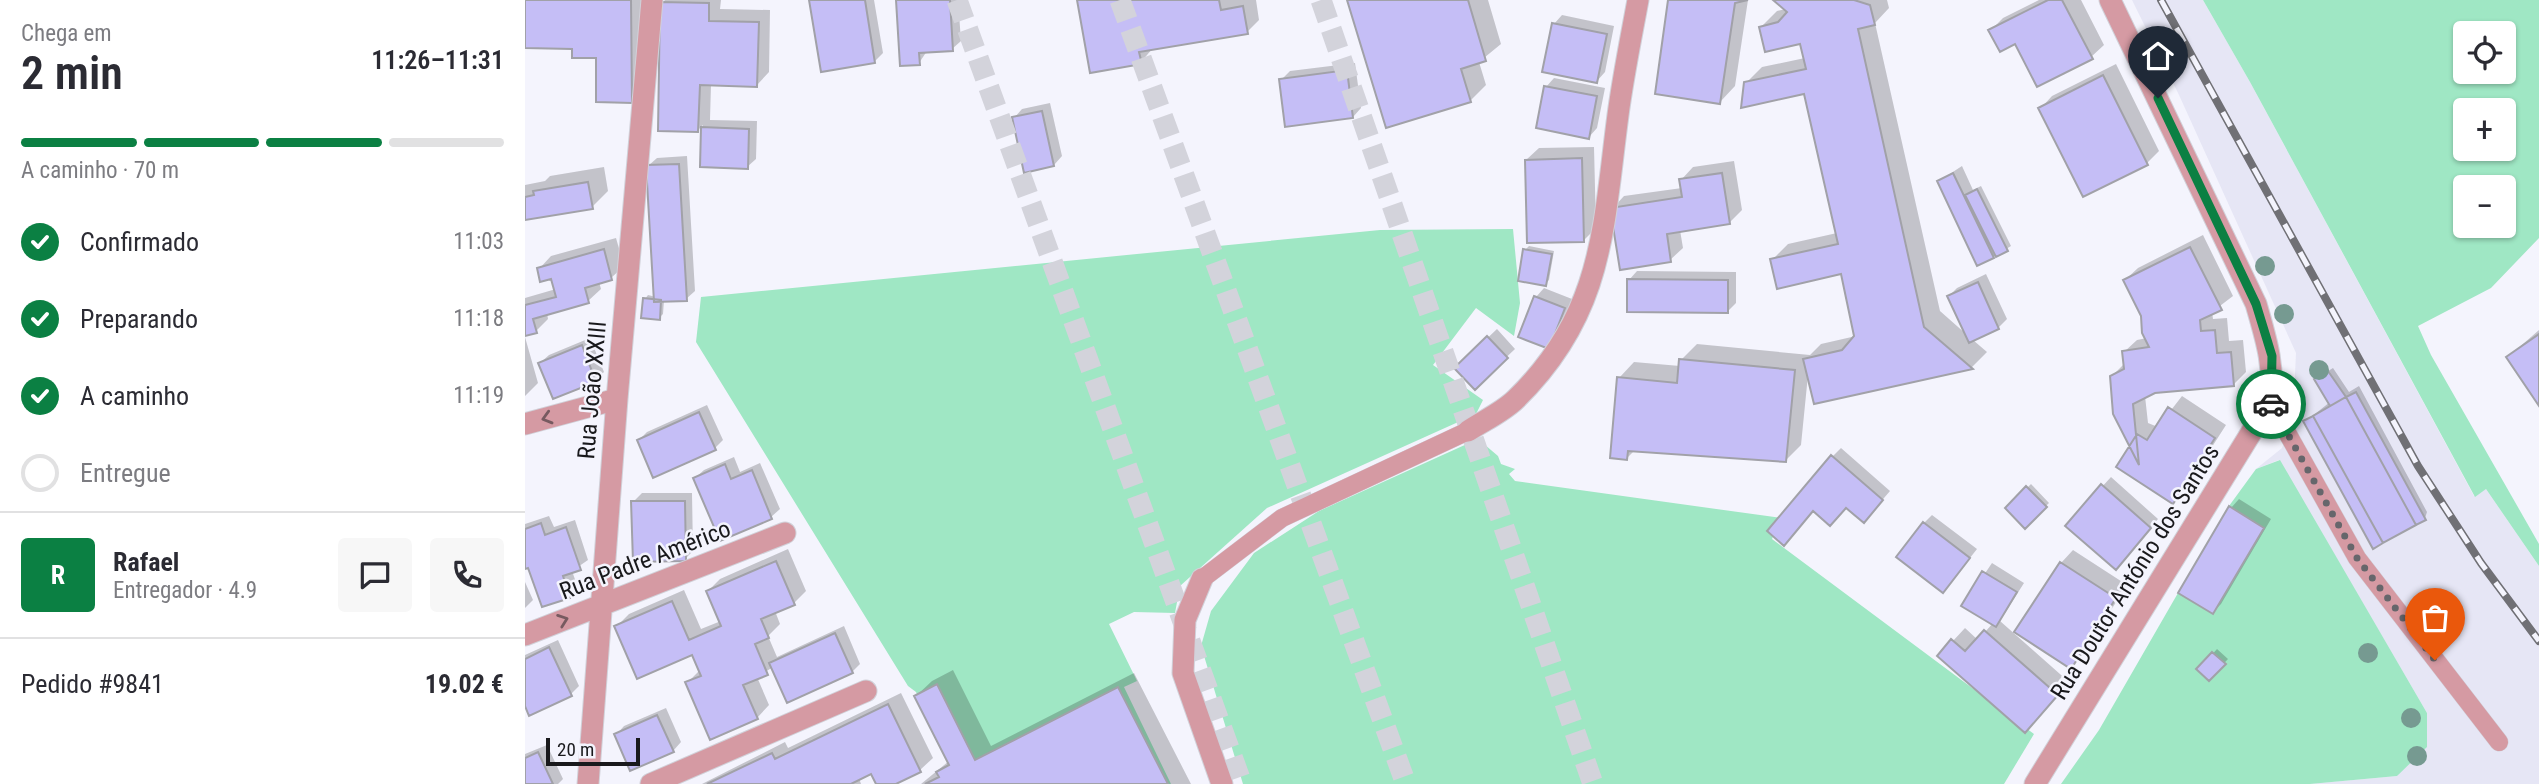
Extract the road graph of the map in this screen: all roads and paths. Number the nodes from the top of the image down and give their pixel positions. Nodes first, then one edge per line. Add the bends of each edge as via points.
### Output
1 (652, 0) edge
2 (1639, 0) edge
3 (2110, 0) edge
4 (617, 399) junction
5 (2270, 402) junction
6 (525, 424) edge
7 (1468, 431) joint
8 (785, 533) dead end
9 (1202, 579) joint
10 (602, 606) junction
11 (525, 635) edge
12 (866, 691) dead end
13 (2499, 742) dead end
14 (588, 784) edge
15 (651, 784) edge
16 (1221, 784) edge
17 (2035, 784) edge

1 - 4 street, Rua João XXIII
2 - 7 street via 1600,249 1589,292 1558,348 1515,400
3 - 5 street, Rua Doutor António dos Santos via 2256,304 2272,356
4 -> 6 street
4 - 10 street, Rua João XXIII
5 - 13 lane via 2357,558
5 - 17 street, Rua Doutor António dos Santos
7 - 9 lane via 1282,518
8 - 10 street, Rua Padre Américo
9 - 16 street via 1185,620 1182,673
11 -> 10 street, Rua Padre Américo
10 - 14 street, Rua João XXIII
12 - 15 street

